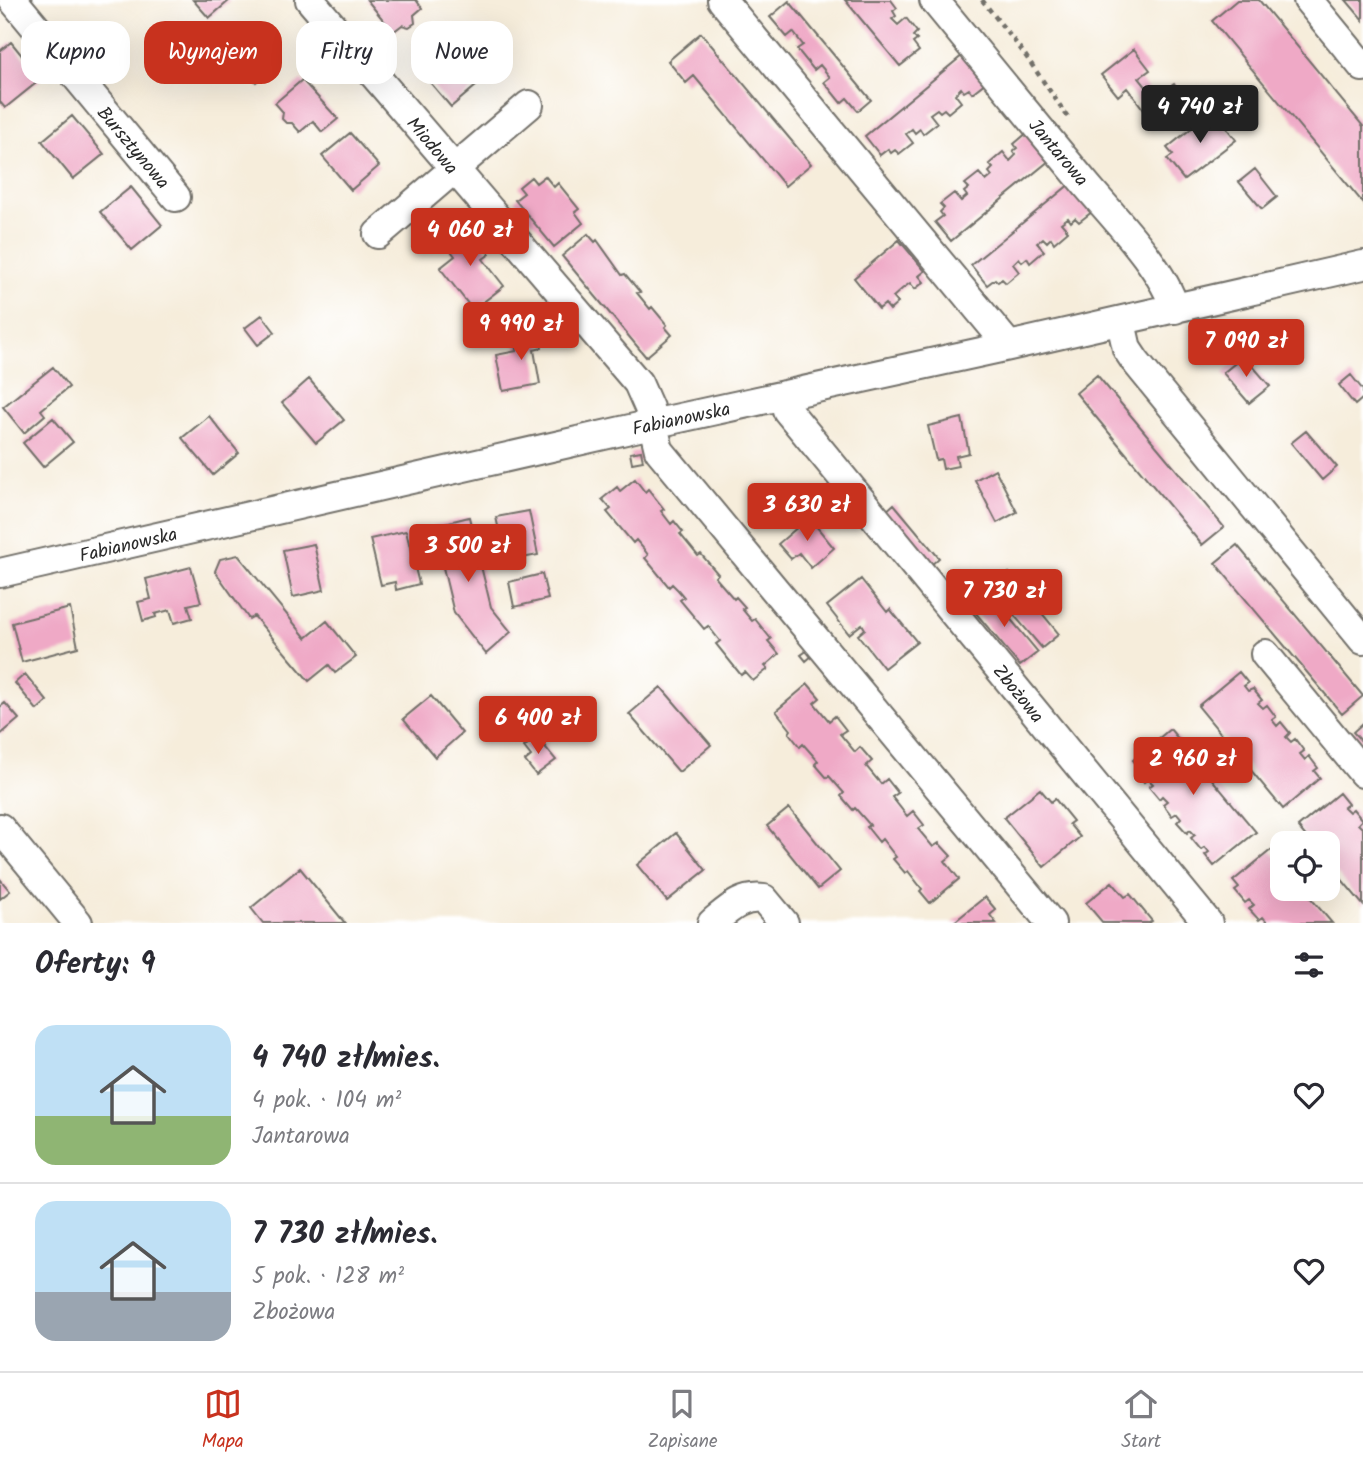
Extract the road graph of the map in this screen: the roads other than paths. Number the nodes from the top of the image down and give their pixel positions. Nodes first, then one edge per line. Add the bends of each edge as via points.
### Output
1 (13, 0) edge
2 (310, 0) edge
3 (722, 0) edge
4 (933, 0) edge
5 (1308, 0) edge
6 (1363, 67) edge
7 (529, 106) dead end
8 (454, 169) junction
9 (176, 197) dead end
10 (378, 234) dead end
11 (1363, 265) edge
12 (1175, 309) junction
13 (1121, 321) junction
14 (1009, 346) junction
15 (783, 395) junction
16 (652, 424) junction
17 (0, 573) edge
18 (1363, 640) edge
19 (1265, 654) dead end
20 (1363, 773) edge
21 (0, 828) edge
22 (78, 923) edge
23 (712, 923) edge
24 (785, 923) edge
25 (1051, 923) edge
26 (1208, 923) edge

1 - 9 street, Bursztynowa
2 - 8 street, Miodowa
3 - 14 street
4 - 12 street, Jantarowa via 1163,280
5 - 6 street
7 - 8 street
8 - 10 street
8 - 16 street, Miodowa via 638,383
11 - 12 street, Fabianowska
12 - 13 street, Fabianowska
13 - 14 street, Fabianowska
13 - 18 street via 1127,349 1135,361
14 - 15 street, Fabianowska
15 - 16 street, Fabianowska
15 - 26 street, Zbożowa via 787,410
16 - 17 street, Fabianowska
16 - 25 street, Miodowa via 659,450
19 - 20 street
21 - 22 street
23 - 24 street via 739,901 752,897 764,899

